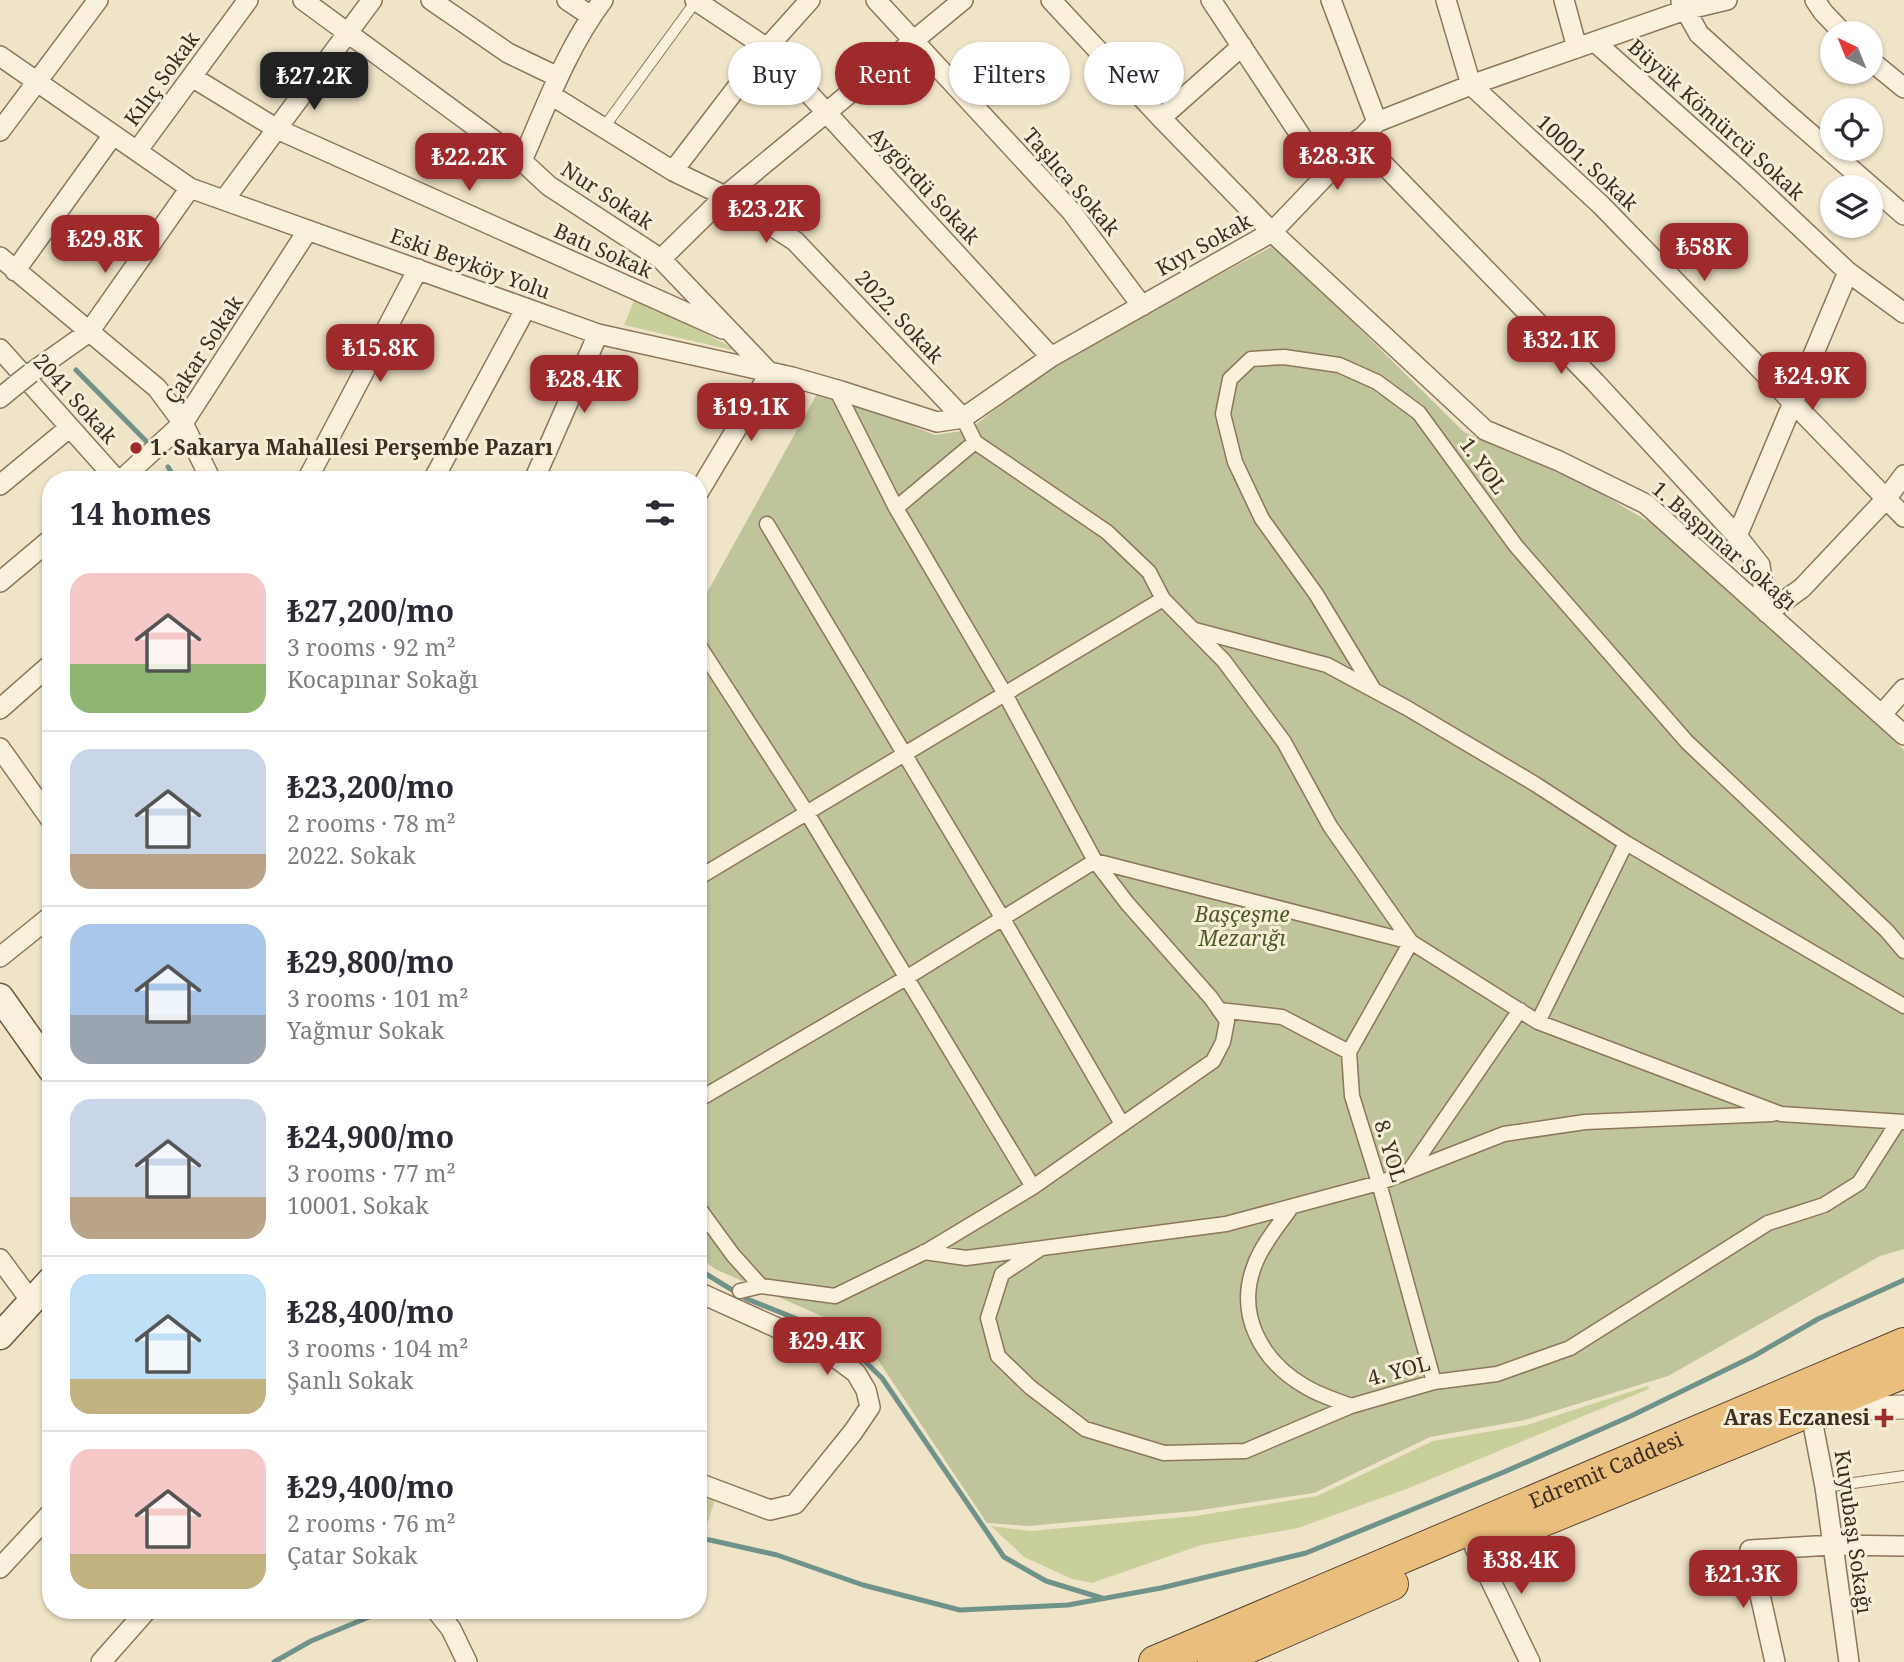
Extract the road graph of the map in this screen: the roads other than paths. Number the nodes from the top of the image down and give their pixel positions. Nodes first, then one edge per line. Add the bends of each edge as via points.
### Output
1 (98, 0) edge
2 (248, 0) edge
3 (303, 0) edge
4 (372, 0) edge
5 (431, 0) edge
6 (567, 0) edge
7 (603, 0) edge
8 (810, 0) edge
9 (876, 0) edge
10 (963, 0) edge
11 (1051, 0) edge
12 (1211, 0) edge
13 (1331, 0) edge
14 (1446, 0) edge
15 (1564, 0) edge
16 (1727, 0) edge
17 (1815, 0) edge
18 (696, 1) edge
19 (1683, 5) edge
20 (591, 16) junction
21 (1832, 21) edge
22 (348, 32) junction
23 (913, 40) junction
24 (758, 42) edge
25 (772, 42) edge
26 (1586, 45) junction
27 (1242, 46) junction
28 (0, 56) edge
29 (1883, 71) edge
30 (192, 77) junction
31 (36, 81) junction
32 (1471, 85) junction
33 (555, 86) junction
34 (1904, 88) edge
35 (728, 99) edge
36 (818, 105) edge
37 (825, 113) junction
38 (1161, 118) junction
39 (1377, 122) junction
40 (605, 127) junction
41 (277, 129) junction
42 (0, 131) edge
43 (113, 135) junction
44 (1359, 139) junction
45 (137, 151) junction
46 (522, 161) junction
47 (673, 171) junction
48 (1326, 174) junction
49 (190, 188) junction
50 (725, 196) junction
51 (224, 200) junction
52 (1904, 215) edge
53 (308, 230) junction
54 (1272, 232) junction
55 (0, 257) edge
56 (661, 259) junction
57 (418, 269) junction
58 (15, 271) junction
59 (1848, 272) junction
60 (1142, 306) junction
61 (526, 308) junction
62 (1904, 313) edge
63 (89, 332) junction
64 (598, 334) junction
65 (733, 334) junction
66 (0, 349) edge
67 (1051, 357) junction
68 (770, 373) junction
69 (840, 397) dead end
70 (0, 398) edge
71 (1793, 404) junction
72 (963, 418) junction
73 (183, 423) junction
74 (69, 428) junction
75 (975, 442) junction
76 (110, 471) edge
77 (129, 471) edge
78 (207, 471) edge
79 (312, 471) edge
80 (438, 471) edge
81 (538, 471) edge
82 (1904, 475) edge
83 (707, 478) edge
84 (0, 485) edge
85 (1886, 499) junction
86 (896, 508) junction
87 (1904, 516) edge
88 (767, 524) dead end
89 (1737, 536) junction
90 (42, 547) edge
91 (0, 582) edge
92 (1163, 599) junction
93 (1767, 613) junction
94 (1193, 630) junction
95 (707, 658) edge
96 (42, 672) edge
97 (1904, 689) edge
98 (1374, 690) junction
99 (1005, 694) junction
100 (0, 709) edge
101 (1882, 714) junction
102 (1904, 735) edge
103 (0, 748) edge
104 (905, 754) junction
105 (42, 807) edge
106 (807, 813) junction
107 (1626, 843) junction
108 (1096, 861) junction
109 (707, 873) edge
110 (1003, 919) junction
111 (42, 923) edge
112 (1411, 943) junction
113 (1904, 951) edge
114 (0, 957) edge
115 (906, 978) junction
116 (0, 997) edge
117 (1904, 1006) edge
118 (1219, 1010) junction
119 (1520, 1010) junction
120 (1538, 1021) junction
121 (1349, 1052) junction
122 (42, 1056) edge
123 (707, 1095) edge
124 (1781, 1114) junction
125 (1901, 1122) edge
126 (1122, 1124) junction
127 (1409, 1171) junction
128 (1379, 1183) junction
129 (1033, 1187) junction
130 (1290, 1209) junction
131 (707, 1219) edge
132 (1040, 1249) junction
133 (924, 1252) junction
134 (0, 1259) edge
135 (761, 1286) junction
136 (42, 1289) edge
137 (740, 1291) dead end
138 (707, 1296) edge
139 (31, 1301) junction
140 (0, 1336) edge
141 (1904, 1344) edge
142 (1904, 1372) edge
143 (1434, 1382) junction
144 (1351, 1406) junction
145 (1904, 1407) edge
146 (1810, 1409) junction
147 (1904, 1476) edge
148 (707, 1486) edge
149 (1825, 1487) junction
150 (42, 1523) edge
151 (1832, 1545) junction
152 (1904, 1546) edge
153 (1475, 1548) junction
154 (0, 1568) edge
155 (139, 1619) edge
156 (443, 1619) edge
157 (100, 1662) edge
158 (467, 1662) edge
159 (1154, 1662) edge
160 (1214, 1662) edge
161 (1530, 1662) edge
162 (1774, 1662) edge
163 (1849, 1662) edge

1 - 31 street
2 - 30 street, Kılıç Sokak
3 - 22 street, Nur Sokak
4 - 22 street
5 - 33 street, 2022. Sokak
6 - 20 street
7 - 20 street
8 - 25 street
9 - 23 street, Taşlıca Sokak
10 - 23 street
11 - 38 street, 1. Başpınar Sokağı
12 - 27 street
13 - 39 street
14 - 32 street
15 - 26 street
16 - 19 street, Kıyı Sokak
17 - 21 street
18 - 24 street, Aygördü Sokak
18 - 40 lane
19 - 26 street, Kıyı Sokak
19 - 52 street via 1699,34
20 - 33 street
22 - 41 street
22 - 46 street, Nur Sokak
23 - 37 street
23 - 60 street, Taşlıca Sokak via 1071,211
26 - 32 street, Kıyı Sokak
26 - 59 street, Büyük Kömürcü Sokak via 1748,178
27 - 38 street
27 - 48 street
28 - 31 street, Eski Beyköy Yolu
29 - 34 street
30 - 41 street, Batı Sokak
30 - 45 street, Kılıç Sokak
31 - 42 street
31 - 43 street, Eski Beyköy Yolu
32 - 39 street, Kıyı Sokak
32 - 71 street, 10001. Sokak via 1601,205
33 - 40 street, 2022. Sokak
33 - 46 street
35 - 47 street
36 - 37 street, Aygördü Sokak
37 - 50 street
37 - 67 street, Aygördü Sokak
38 - 54 street, 1. Başpınar Sokağı
39 - 44 street, Kıyı Sokak
40 - 47 street, 2022. Sokak
41 - 51 street
41 - 65 street, Batı Sokak
43 - 45 street, Eski Beyköy Yolu
43 - 58 street
44 - 48 street, Kıyı Sokak
44 - 89 street
45 - 49 street, Eski Beyköy Yolu
46 - 56 street, Nur Sokak via 549,186
47 - 50 street, 2022. Sokak
48 - 54 street, Kıyı Sokak
49 - 51 street, Eski Beyköy Yolu
49 - 63 street
50 - 56 street
50 - 72 street, 2022. Sokak via 795,240
51 - 53 street, Eski Beyköy Yolu
53 - 57 street, Eski Beyköy Yolu
53 - 73 street, Çakar Sokak
54 - 60 street, Kıyı Sokak
54 - 93 street, 1. Başpınar Sokağı via 1485,430 1559,460 1646,504
55 - 58 street
56 - 65 street, Nur Sokak
57 - 61 street, Eski Beyköy Yolu
57 - 79 street
58 - 63 street
59 - 62 street, Büyük Kömürcü Sokak
59 - 71 street
60 - 67 street, Kıyı Sokak
61 - 64 street, Eski Beyköy Yolu
61 - 80 street
63 - 70 street
63 - 73 street via 157,388
64 - 68 street, Eski Beyköy Yolu
64 - 81 street
65 - 68 street, Nur Sokak
66 - 74 street, 2041 Sokak
67 - 72 street, Kıyı Sokak
68 - 72 street, Eski Beyköy Yolu via 937,422
68 - 83 street
69 - 86 street
71 - 85 street, 10001. Sokak
71 - 89 street
72 - 75 street
73 - 77 street, Çakar Sokak
73 - 78 street
74 - 76 street, 2041 Sokak
74 - 84 street
75 - 86 street
75 - 92 street via 1107,532 1149,572
82 - 85 street
85 - 87 street, 10001. Sokak
85 - 93 street via 1802,588
86 - 99 street
88 - 104 street
89 - 93 street via 1760,565
90 - 91 street
92 - 94 street
92 - 99 street
93 - 101 street, 1. Başpınar Sokağı
94 - 98 street via 1327,665
94 - 112 street via 1224,661 1284,742 1330,826
95 - 106 street
96 - 100 street
97 - 101 street
98 - 107 street
98 - 113 street, 1. YOL via 1316,594 1262,519 1235,462 1223,414 1230,379 1251,359 1284,357 1339,365 1377,382 1419,413 1516,546 1687,742
99 - 104 street
99 - 108 street
101 - 102 street, 1. Başpınar Sokağı
103 - 105 street
104 - 106 street
104 - 110 street
106 - 109 street
106 - 115 street
107 - 117 street
107 - 120 street
108 - 110 street
108 - 112 street
108 - 118 street
110 - 115 street
110 - 126 street
111 - 114 street
112 - 119 street
112 - 121 street
115 - 123 street
115 - 129 street
116 - 122 main road
118 - 121 street via 1282,1017
118 - 126 street via 1227,1021 1213,1061
119 - 120 street
119 - 127 street
120 - 124 street
121 - 128 street, 8. YOL via 1352,1096
124 - 125 street
124 - 127 street via 1585,1122 1504,1134
125 - 143 street, 4. YOL via 1859,1183 1824,1205 1768,1223 1570,1348 1497,1374
126 - 129 street
127 - 128 street
128 - 130 street
128 - 143 street, 8. YOL
129 - 133 street
130 - 132 street via 1226,1224
130 - 144 street via 1255,1262 1247,1297 1254,1334 1276,1363 1306,1387
131 - 135 street
132 - 133 street via 966,1258
132 - 144 street, 4. YOL via 1002,1274 988,1318 998,1356 1085,1429 1164,1453 1245,1451
133 - 135 street via 835,1297
134 - 139 street
135 - 137 street
136 - 139 main road
138 - 148 street via 824,1349 856,1373 870,1407 795,1504 770,1510
139 - 140 main road
141 - 159 highway, Edremit Caddesi
142 - 146 highway, Edremit Caddesi
143 - 144 street, 4. YOL
145 - 146 street
146 - 149 street, Kuyubaşı Sokağı
146 - 153 highway, Edremit Caddesi
147 - 149 lane
149 - 151 street, Kuyubaşı Sokağı
150 - 154 street
151 - 152 street
151 - 162 street via 1750,1550
151 - 163 street, Kuyubaşı Sokağı
153 - 160 highway, Edremit Caddesi
153 - 161 street
155 - 157 street
156 - 158 street

